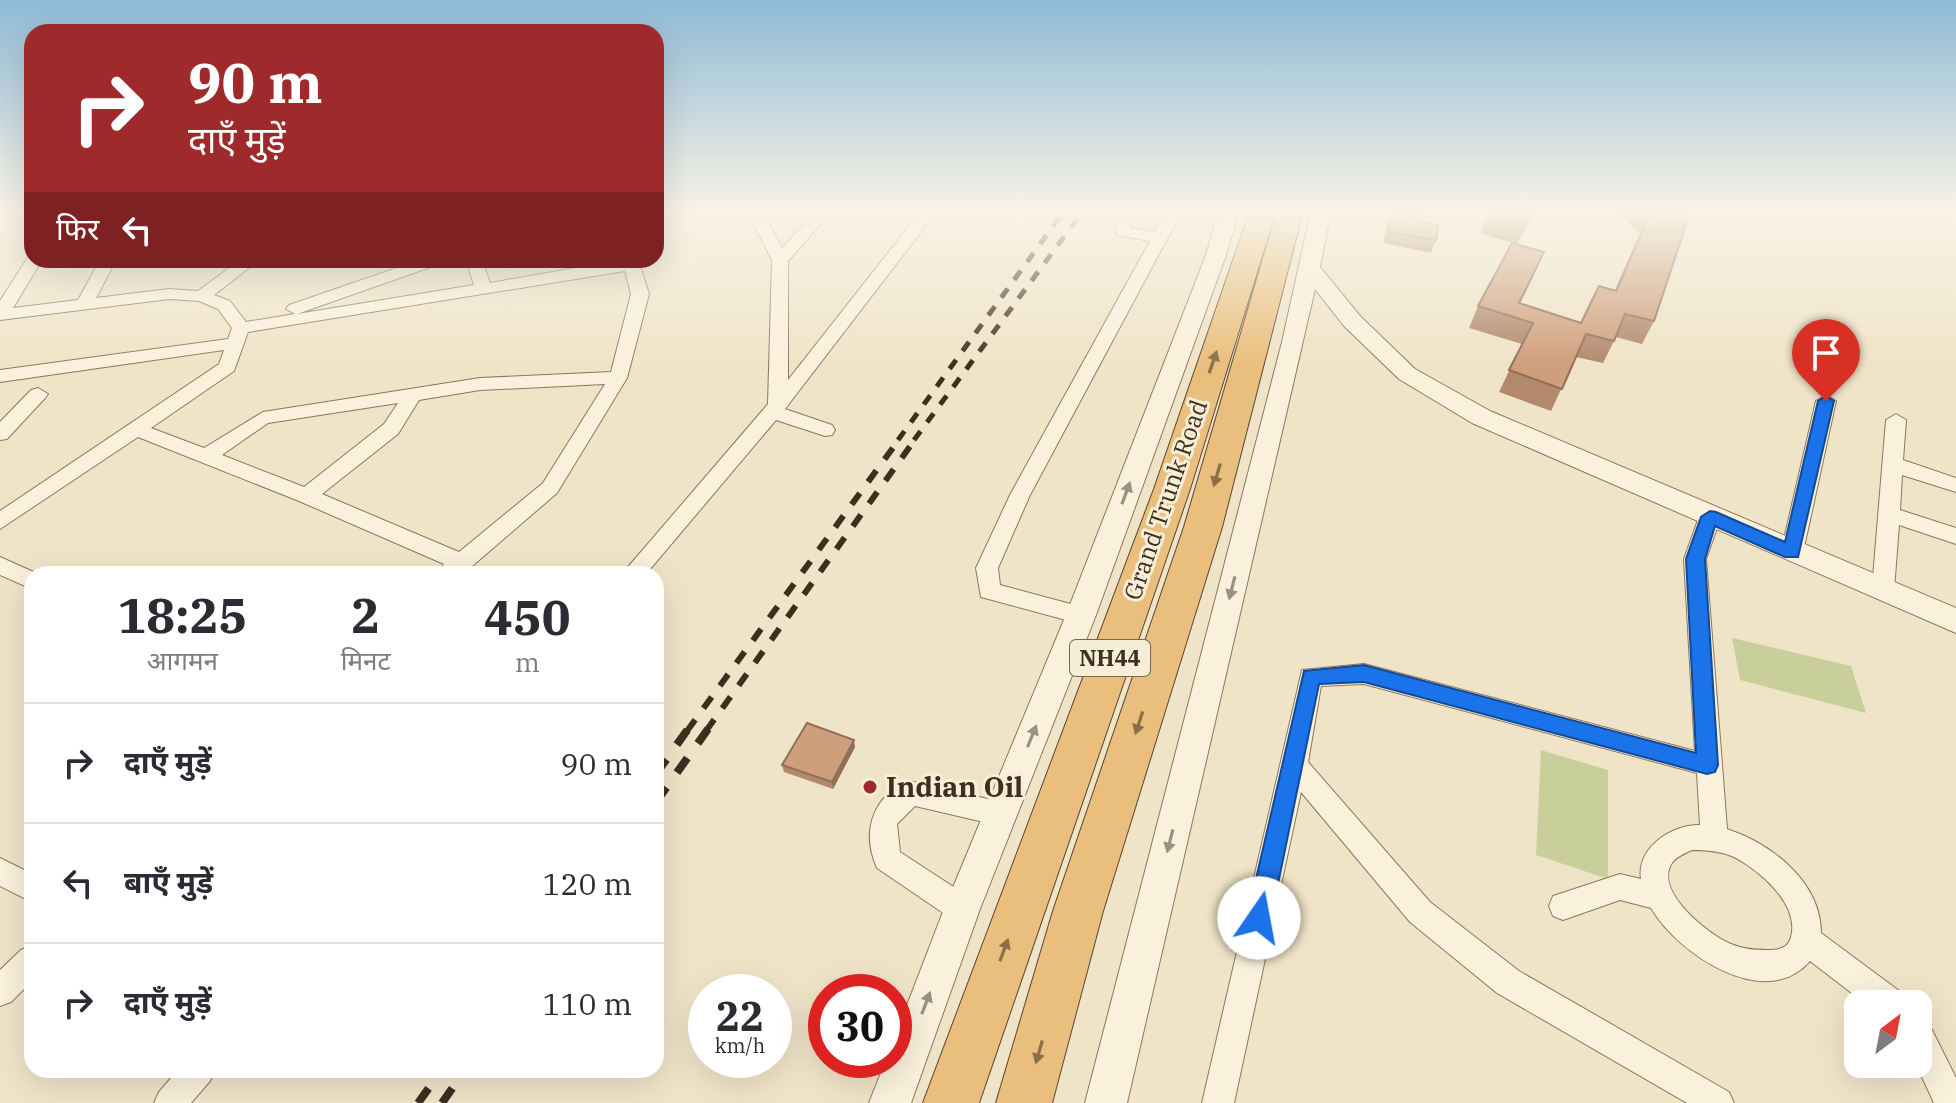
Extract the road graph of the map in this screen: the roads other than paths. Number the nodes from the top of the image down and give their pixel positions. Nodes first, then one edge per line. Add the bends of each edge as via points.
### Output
1 (780, 262) edge
2 (889, 262) edge
3 (1147, 262) edge
4 (1213, 262) edge
5 (1243, 262) edge
6 (1250, 262) edge
7 (1310, 262) edge
8 (1309, 267) junction
9 (29, 268) edge
10 (104, 268) edge
11 (240, 268) edge
12 (415, 268) edge
13 (477, 268) edge
14 (604, 268) edge
15 (632, 268) edge
16 (484, 290) junction
17 (202, 296) junction
18 (84, 305) junction
19 (0, 315) edge
20 (1298, 318) junction
21 (1352, 321) junction
22 (238, 336) junction
23 (0, 376) edge
24 (618, 378) junction
25 (38, 394) dead end
26 (412, 396) junction
27 (1826, 401) dead end
28 (776, 409) junction
29 (1896, 420) dead end
30 (136, 429) junction
31 (825, 430) dead end
32 (0, 434) edge
33 (204, 458) junction
34 (1892, 464) junction
35 (1956, 485) edge
36 (306, 496) junction
37 (1888, 514) junction
38 (1710, 517) junction
39 (0, 521) edge
40 (1956, 536) edge
41 (1792, 552) junction
42 (0, 565) edge
43 (450, 566) edge
44 (456, 566) edge
45 (640, 566) edge
46 (24, 577) edge
47 (1883, 590) junction
48 (1081, 615) junction
49 (1956, 621) edge
50 (1294, 765) junction
51 (1707, 765) junction
52 (1001, 814) junction
53 (1714, 837) junction
54 (0, 871) edge
55 (24, 884) edge
56 (1659, 897) junction
57 (1563, 906) dead end
58 (962, 909) junction
59 (1806, 940) junction
60 (24, 968) edge
61 (1872, 990) edge
62 (0, 991) edge
63 (1932, 1064) edge
64 (192, 1078) edge
65 (170, 1103) edge
66 (890, 1103) edge
67 (951, 1103) edge
68 (1024, 1103) edge
69 (1106, 1103) edge
70 (1218, 1103) edge
71 (1718, 1103) edge
72 (1951, 1103) edge

1 - 28 street
2 - 28 street
3 - 48 street via 1020,495 987,568 989,591
48 -> 4 street
67 -> 5 highway, Grand Trunk Road / NH44 via 1172,489
6 -> 68 highway, Grand Trunk Road / NH44 via 1203,527 1078,911
7 - 8 street
8 - 20 street
8 - 21 street
9 - 19 street
10 - 18 street
11 - 17 street
12 - 22 street
13 - 16 street
14 - 16 street
15 - 24 street via 640,294
16 - 22 street
17 - 18 street via 169,294
17 - 22 street via 224,305
18 - 19 street
20 - 21 street via 1312,310
20 -> 69 street
21 - 38 street via 1407,374 1481,417
22 - 23 street
22 - 30 street via 227,367
24 - 26 street via 480,384
24 - 44 street via 550,488
25 - 32 street
26 - 33 street via 263,418
26 - 36 street via 391,429
27 - 41 street
28 - 31 street
28 - 45 street
29 - 34 street
30 - 33 street
30 - 39 street
33 - 36 street
34 - 35 street
34 - 37 street
36 - 43 street
37 - 40 street
37 - 47 street
38 - 41 street
38 - 51 street via 1695,559
41 - 47 street
42 - 46 street
47 - 49 street
52 -> 48 street
50 - 51 street via 1311,677 1364,674
50 - 70 street
50 - 71 street via 1420,912 1508,982
51 - 53 street
52 - 58 street
52 - 58 street via 910,793 883,820 887,859
53 - 56 street via 1689,837 1661,851 1655,865
53 - 59 street via 1758,857 1780,876 1797,897 1806,920
54 - 55 street
56 - 57 street via 1620,887
56 - 59 street via 1692,939 1738,963 1783,964 1798,955
66 -> 58 street
59 - 61 street
60 - 62 street
63 - 72 street
64 - 65 street

